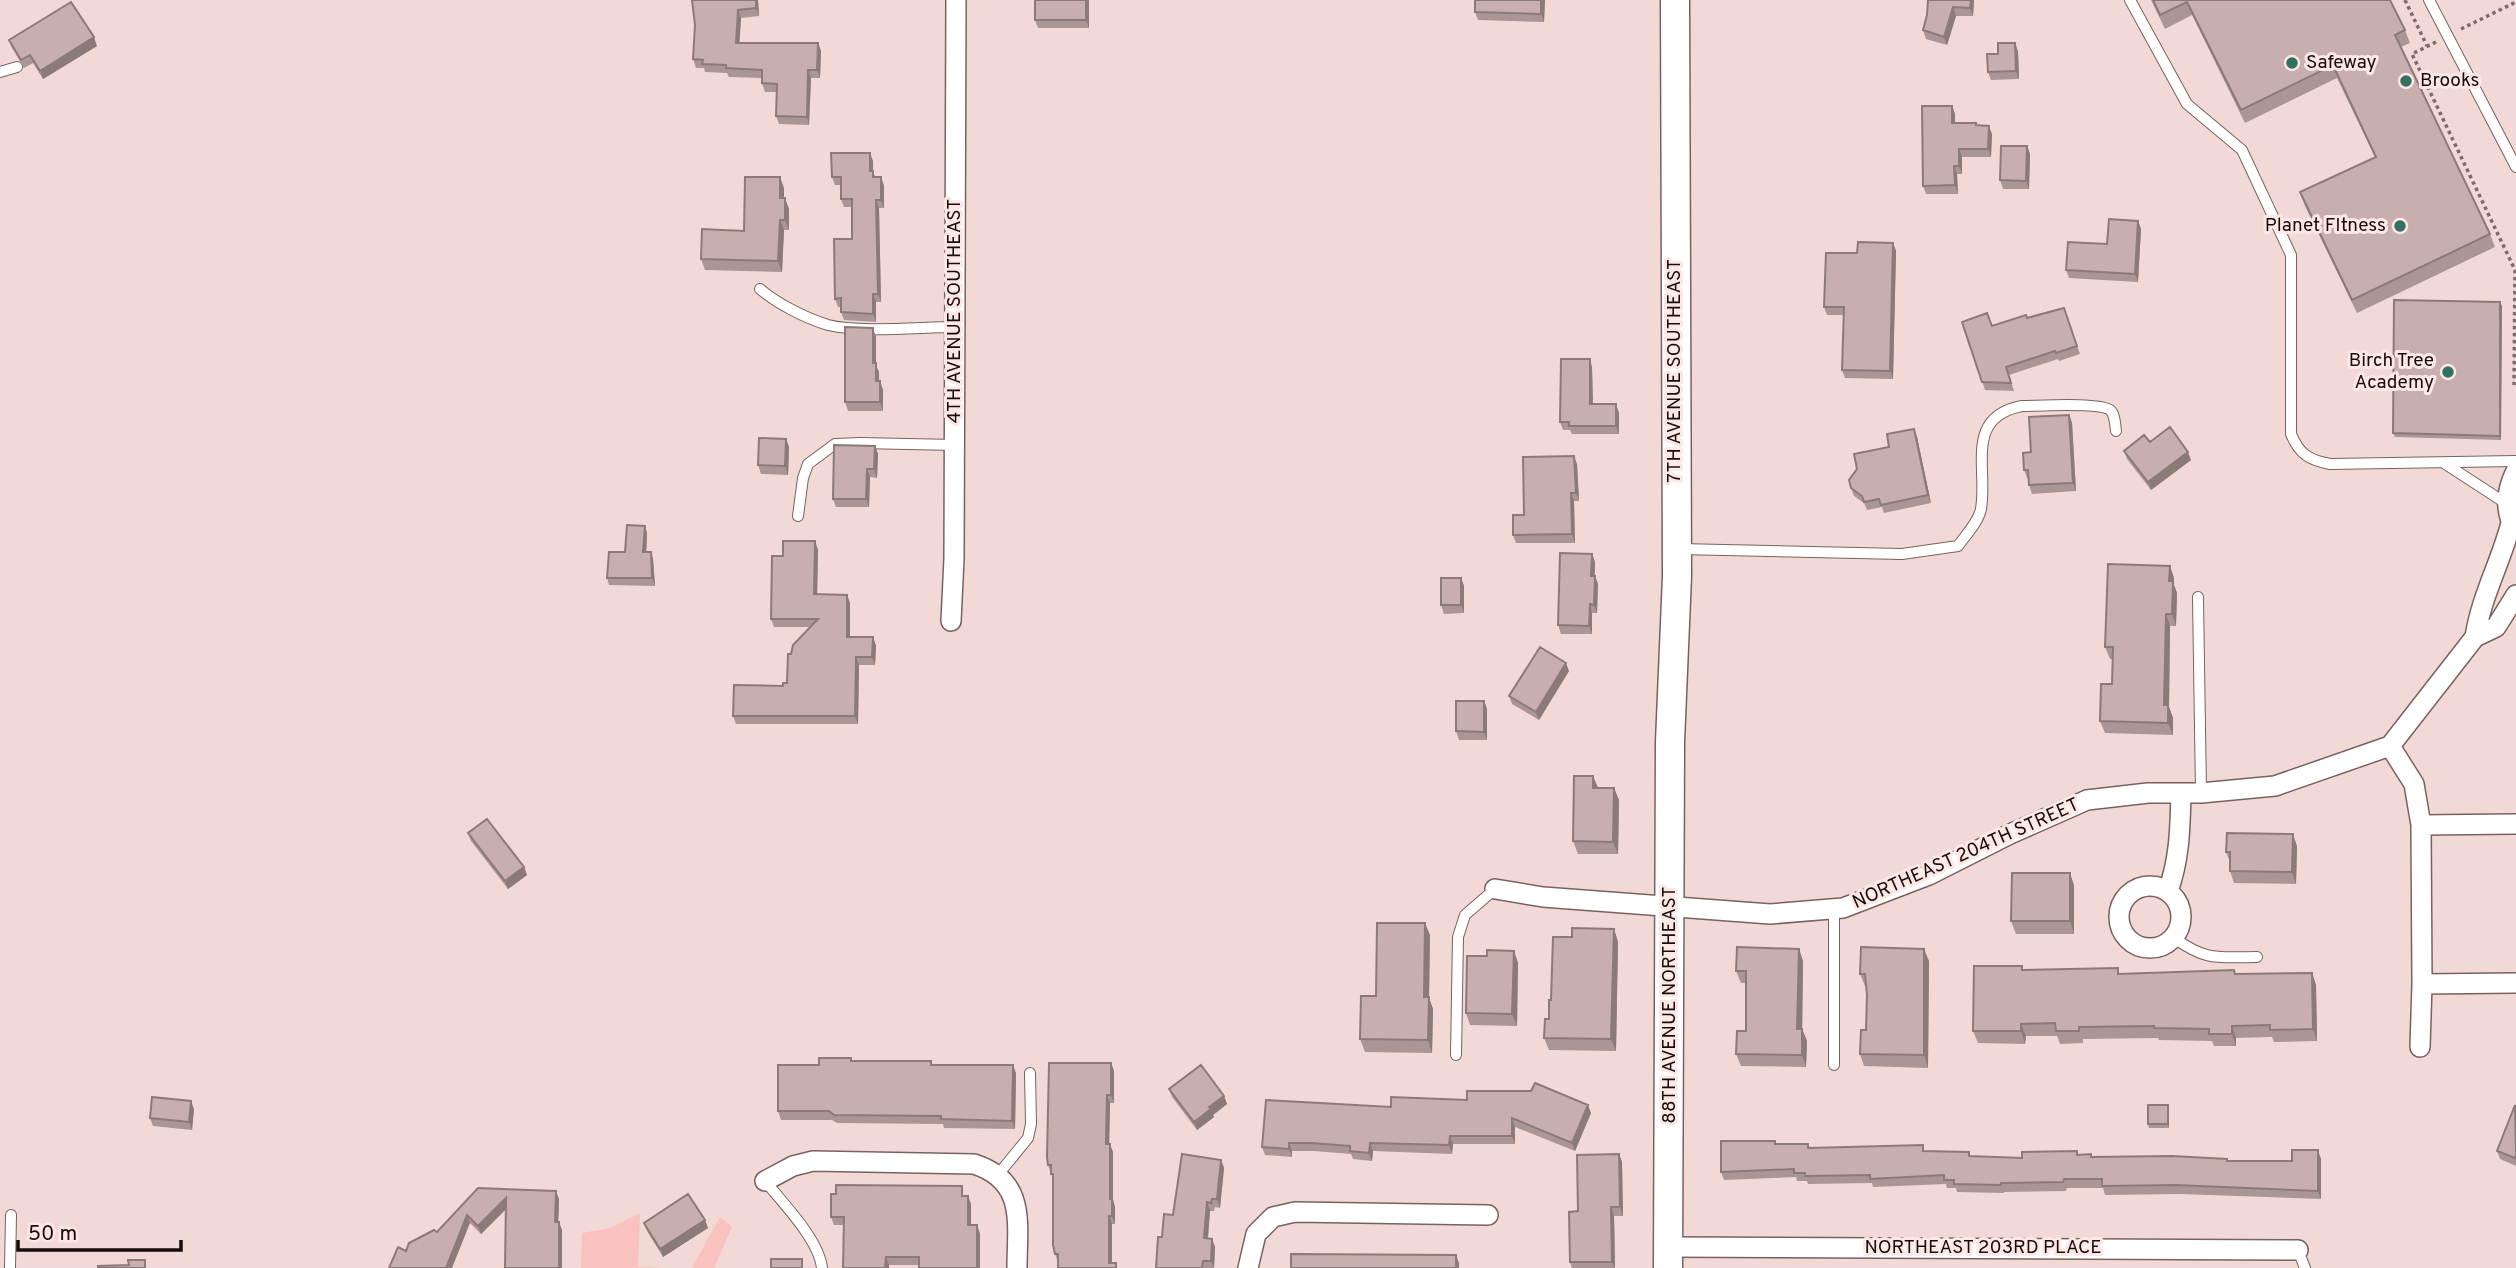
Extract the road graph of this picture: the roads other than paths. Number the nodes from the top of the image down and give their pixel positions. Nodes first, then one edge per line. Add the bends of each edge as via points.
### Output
1 (956, 0) edge
2 (1675, 0) edge
3 (2130, 0) edge
4 (2429, 0) edge
5 (17, 67) edge
6 (0, 72) edge
7 (2516, 167) edge
8 (760, 289) dead end
9 (955, 327) junction
10 (2116, 431) dead end
11 (955, 445) junction
12 (2516, 461) edge
13 (2443, 463) junction
14 (2516, 471) edge
15 (798, 516) dead end
16 (2511, 519) edge
17 (1675, 549) junction
18 (2516, 595) edge
19 (2198, 597) dead end
20 (951, 621) dead end
21 (2474, 636) junction
22 (1670, 742) joint
23 (2390, 746) junction
24 (2181, 793) junction
25 (2201, 793) junction
26 (2516, 824) edge
27 (2421, 825) junction
28 (1495, 889) joint
29 (2168, 891) junction
30 (1670, 907) junction
31 (1834, 909) junction
32 (2174, 938) junction
33 (2258, 957) dead end
34 (2516, 983) edge
35 (2422, 984) junction
36 (2420, 1047) dead end
37 (1456, 1055) dead end
38 (1834, 1065) dead end
39 (1031, 1073) dead end
40 (997, 1176) junction
41 (765, 1181) joint
42 (11, 1215) dead end
43 (1488, 1215) dead end
44 (1668, 1258) edge
45 (2302, 1259) edge
46 (10, 1268) edge
47 (822, 1268) edge
48 (1017, 1268) edge
49 (1248, 1268) edge

1 - 9 street, 4TH AVENUE SOUTHEAST
2 - 17 street, 7TH AVENUE SOUTHEAST
3 - 13 lane via 2187,104 2242,150 2291,256 2291,434 2296,447 2310,460 2330,464
4 - 7 lane
5 - 6 lane
8 - 9 lane via 828,325
9 - 11 street, 4TH AVENUE SOUTHEAST
10 - 17 lane via 2110,410 2093,406 2022,406 1996,416 1982,449 1981,512 1958,546 1902,554
11 - 15 lane via 835,444 808,464
11 - 20 street, 4TH AVENUE SOUTHEAST
12 - 13 lane
13 - 16 lane
14 - 16 street via 2509,485
16 - 21 street
17 - 22 street, 7TH AVENUE SOUTHEAST
18 - 21 street via 2496,627
19 - 25 lane
21 - 23 street
22 - 30 street, 88TH AVENUE NORTHEAST
23 - 25 street, NORTHEAST 204TH STREET via 2275,786
23 - 27 street via 2414,784
24 - 25 street, NORTHEAST 204TH STREET
24 - 29 street via 2180,848
24 - 31 street, NORTHEAST 204TH STREET via 2087,800 1929,875
26 - 27 street
27 - 35 street
28 - 30 street, NORTHEAST 204TH STREET
28 - 37 lane via 1465,915 1458,937
29 - 32 street via 2182,918
29 - 32 street via 2149,886 2130,893 2118,919 2126,938 2144,948
30 - 31 street, NORTHEAST 204TH STREET via 1770,914
30 - 44 street, 88TH AVENUE NORTHEAST
31 - 38 lane
32 - 33 lane via 2210,957
34 - 35 street
35 - 36 street
39 - 40 lane via 1028,1138
40 - 41 street via 974,1164 813,1160
40 - 48 street via 1016,1201
41 - 47 lane via 820,1255
42 - 46 lane
43 - 49 street via 1295,1212 1273,1217 1256,1234
44 - 45 street, NORTHEAST 203RD PLACE

